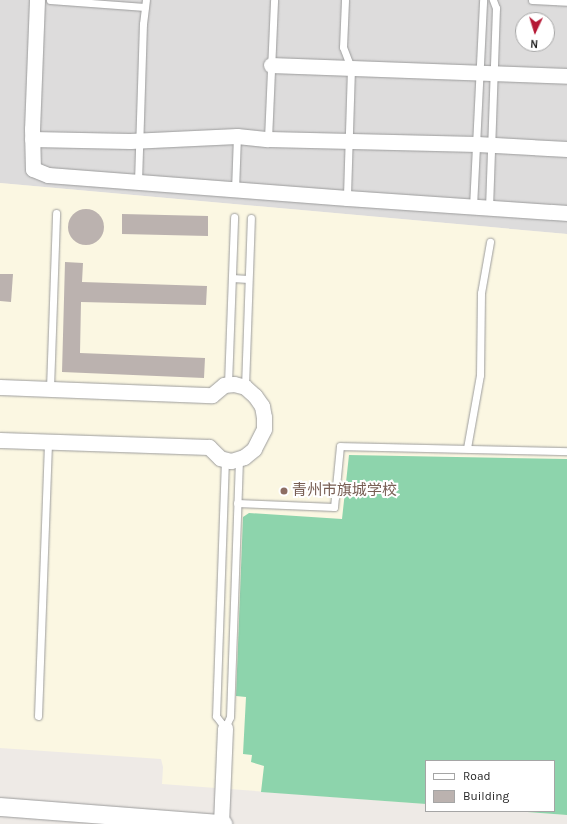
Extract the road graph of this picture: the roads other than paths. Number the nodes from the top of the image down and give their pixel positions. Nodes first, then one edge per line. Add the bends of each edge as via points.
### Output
1 (37, 0) edge
2 (50, 0) edge
3 (274, 0) edge
4 (345, 0) edge
5 (483, 0) edge
6 (493, 0) edge
7 (532, 0) edge
8 (567, 2) edge
9 (145, 3) edge
10 (271, 65) junction
11 (350, 68) junction
12 (487, 74) junction
13 (567, 76) edge
14 (237, 136) junction
15 (32, 139) junction
16 (140, 139) junction
17 (268, 139) junction
18 (349, 140) junction
19 (484, 145) junction
20 (567, 149) edge
21 (138, 182) junction
22 (235, 190) junction
23 (347, 198) junction
24 (473, 207) junction
25 (489, 208) junction
26 (567, 213) edge
27 (56, 214) dead end
28 (234, 217) dead end
29 (251, 218) dead end
30 (490, 242) dead end
31 (232, 278) junction
32 (248, 279) junction
33 (228, 384) junction
34 (0, 386) edge
35 (245, 387) junction
36 (50, 388) junction
37 (0, 440) edge
38 (48, 442) junction
39 (466, 448) junction
40 (567, 451) edge
41 (232, 459) junction
42 (237, 503) junction
43 (38, 716) dead end
44 (225, 728) junction
45 (0, 807) edge
46 (222, 824) edge

1 - 15 street
2 - 9 lane
3 - 10 lane
4 - 11 lane via 343,47
5 - 12 lane
6 - 12 lane via 496,8
7 - 8 lane
9 - 16 lane
10 - 11 street
10 - 17 lane
11 - 12 street
11 - 18 lane
12 - 13 street
12 - 19 lane
12 - 19 lane
14 - 16 street
14 - 17 street
14 - 22 lane
15 - 16 street
15 - 21 street via 33,169 48,175
16 - 21 lane
17 - 18 street
18 - 19 street
18 - 23 lane
19 - 20 street
19 - 24 lane
19 - 25 lane
21 - 22 street
22 - 23 street
23 - 24 street
24 - 25 street
25 - 26 street
27 - 36 lane
28 - 31 lane
29 - 32 lane
30 - 39 lane via 481,292 480,375
31 - 32 lane
31 - 33 lane
32 - 35 lane
33 - 35 street
33 - 36 street via 212,395
34 - 36 street
35 - 41 street via 262,406 264,429 254,449
37 - 38 street
38 - 41 street via 209,447 220,458
38 - 43 lane
39 - 40 lane
39 - 42 lane via 340,446 334,507
41 - 42 lane
41 - 44 lane via 216,716
42 - 44 lane via 230,717
44 - 46 street
45 - 46 street

